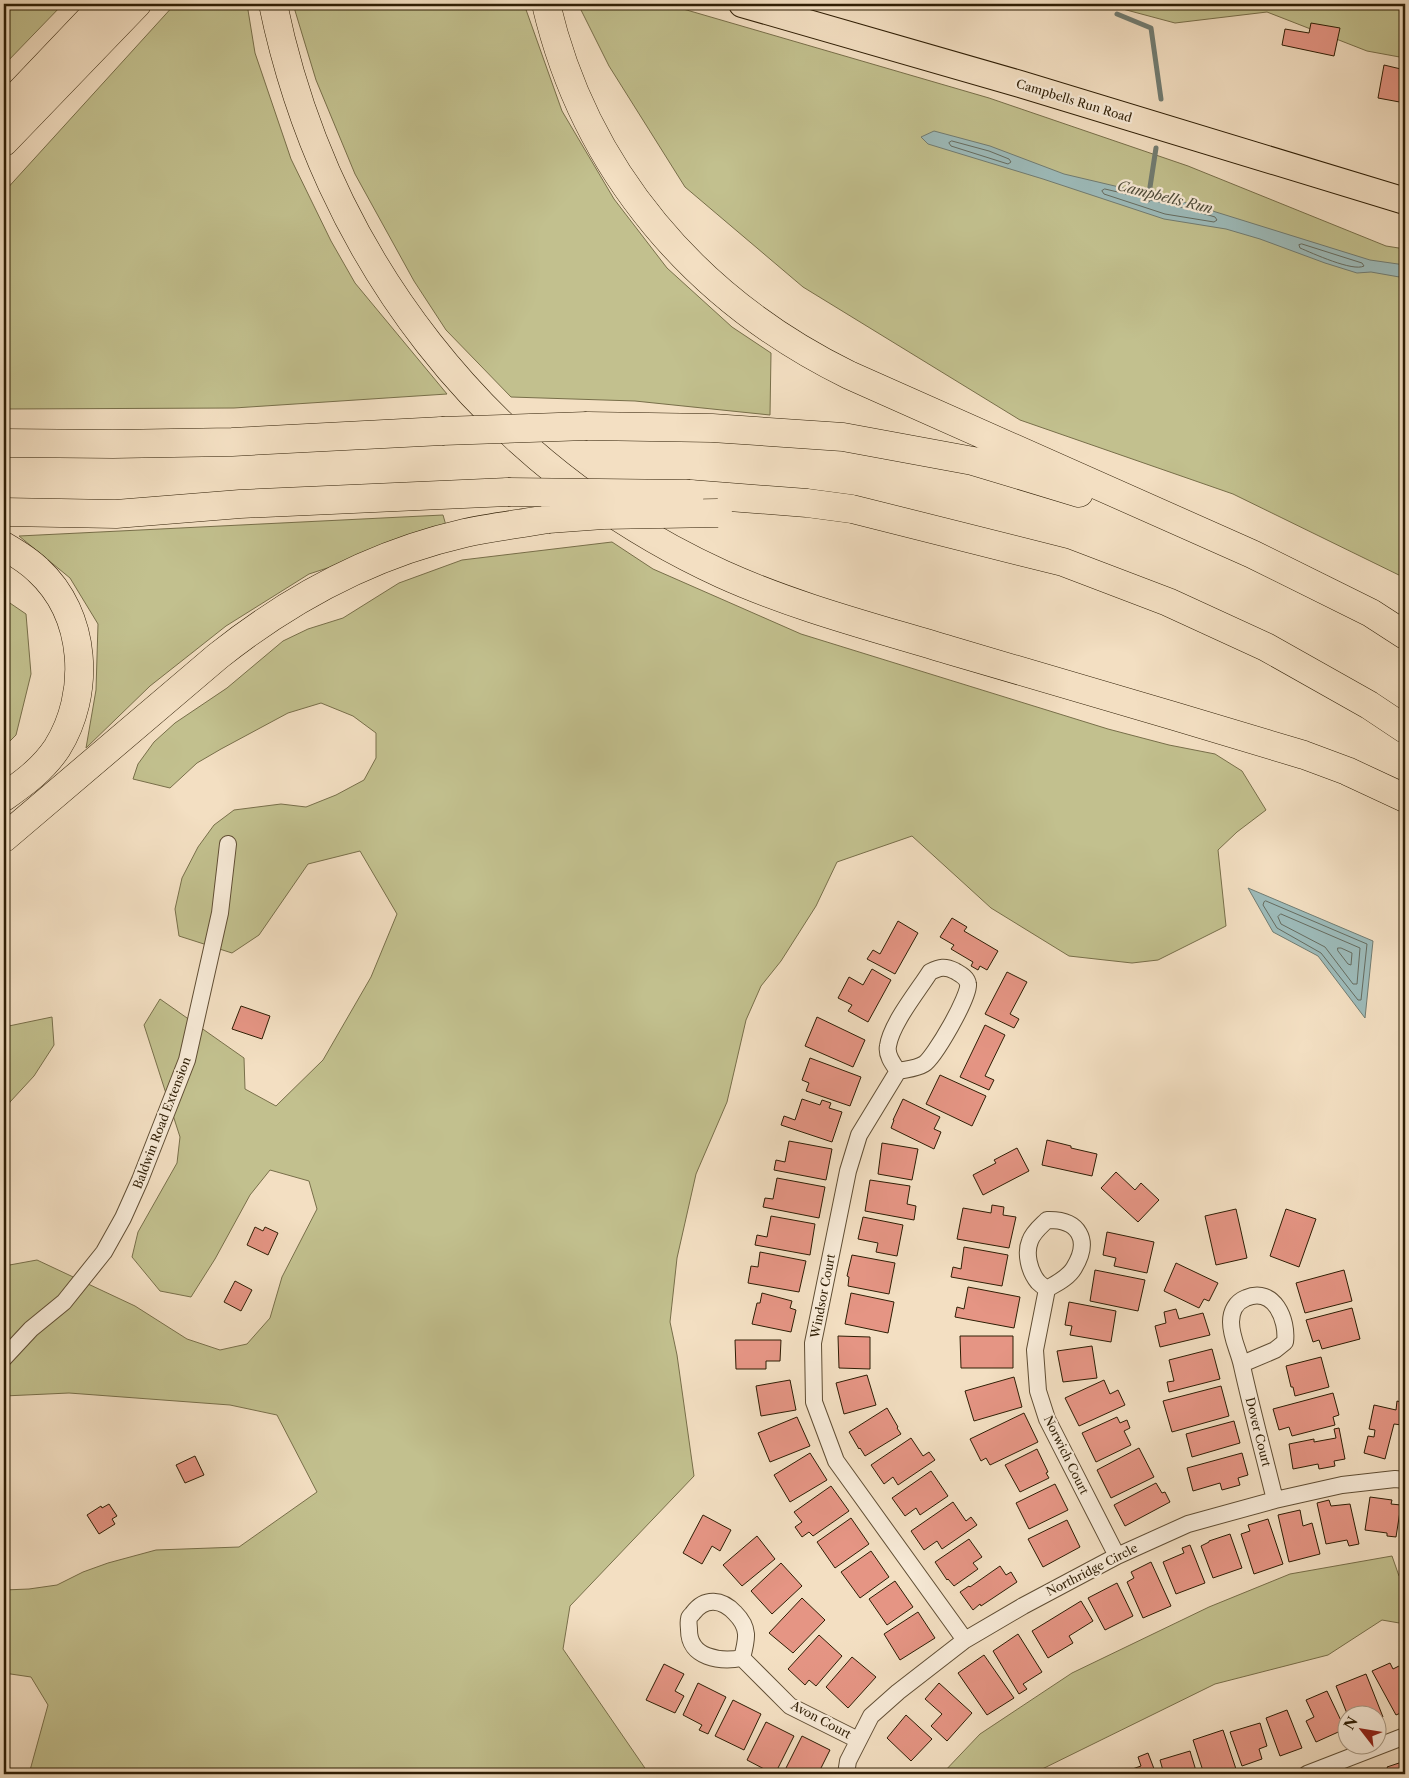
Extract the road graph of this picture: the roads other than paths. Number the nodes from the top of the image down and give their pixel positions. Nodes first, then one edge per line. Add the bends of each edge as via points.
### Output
1 (104, 4) edge
2 (137, 4) edge
3 (273, 4) edge
4 (546, 4) edge
5 (742, 4) edge
6 (4, 109) edge
7 (4, 142) edge
8 (1405, 201) edge
9 (4, 443) edge
10 (4, 512) edge
11 (938, 530) junction
12 (4, 546) edge
13 (1252, 554) junction
14 (1405, 635) edge
15 (1405, 729) edge
16 (4, 797) edge
17 (1405, 798) edge
18 (4, 838) edge
19 (228, 844) dead end
20 (898, 1071) junction
21 (1047, 1289) dead end
22 (4, 1358) edge
23 (1242, 1364) dead end
24 (1405, 1480) edge
25 (1275, 1500) junction
26 (1117, 1556) junction
27 (965, 1640) junction
28 (742, 1658) dead end
29 (1405, 1736) edge
30 (858, 1740) junction
31 (846, 1774) edge
32 (1307, 1774) edge

1 - 6 highway
2 - 7 highway
3 - 17 highway via 287,63 311,137 341,205 382,277 428,343 475,398 532,452 594,500 690,558 760,590 1304,755
4 - 13 highway via 568,77 584,113 621,178 687,261 759,322 849,375
5 - 8 main road, Campbells Run Road
9 - 13 highway, bridge via 232,442 587,426 712,428 843,437 973,461 1116,505
10 - 11 highway, bridge via 116,514 240,504 508,492 690,494 852,509
11 - 15 highway via 1063,562 1168,602 1266,647
11 - 18 highway, bridge via 794,516 718,513 603,515 466,533 406,550 304,596 245,634
12 - 16 highway via 39,570 58,595 73,626 80,674 72,717 56,749 35,774
13 - 14 highway via 1371,613
19 - 22 street, Baldwin Road Extension via 220,913 187,1060 124,1218 104,1252 64,1302 31,1329
20 - 20 street via 925,1064 945,1036 969,985 961,974 946,967 930,972 894,1029 887,1047
20 - 27 street, Windsor Court via 859,1135 848,1171 813,1343 814,1402 836,1461
21 - 26 street, Norwich Court via 1035,1350 1038,1391 1047,1420
23 - 25 street, Dover Court
24 - 25 street, Northridge Circle via 1342,1485
25 - 26 street, Northridge Circle via 1188,1524
26 - 27 street, Northridge Circle
27 - 30 street, Northridge Circle via 871,1716
28 - 30 street, Avon Court via 790,1706
29 - 32 street
30 - 31 street, Northridge Circle

